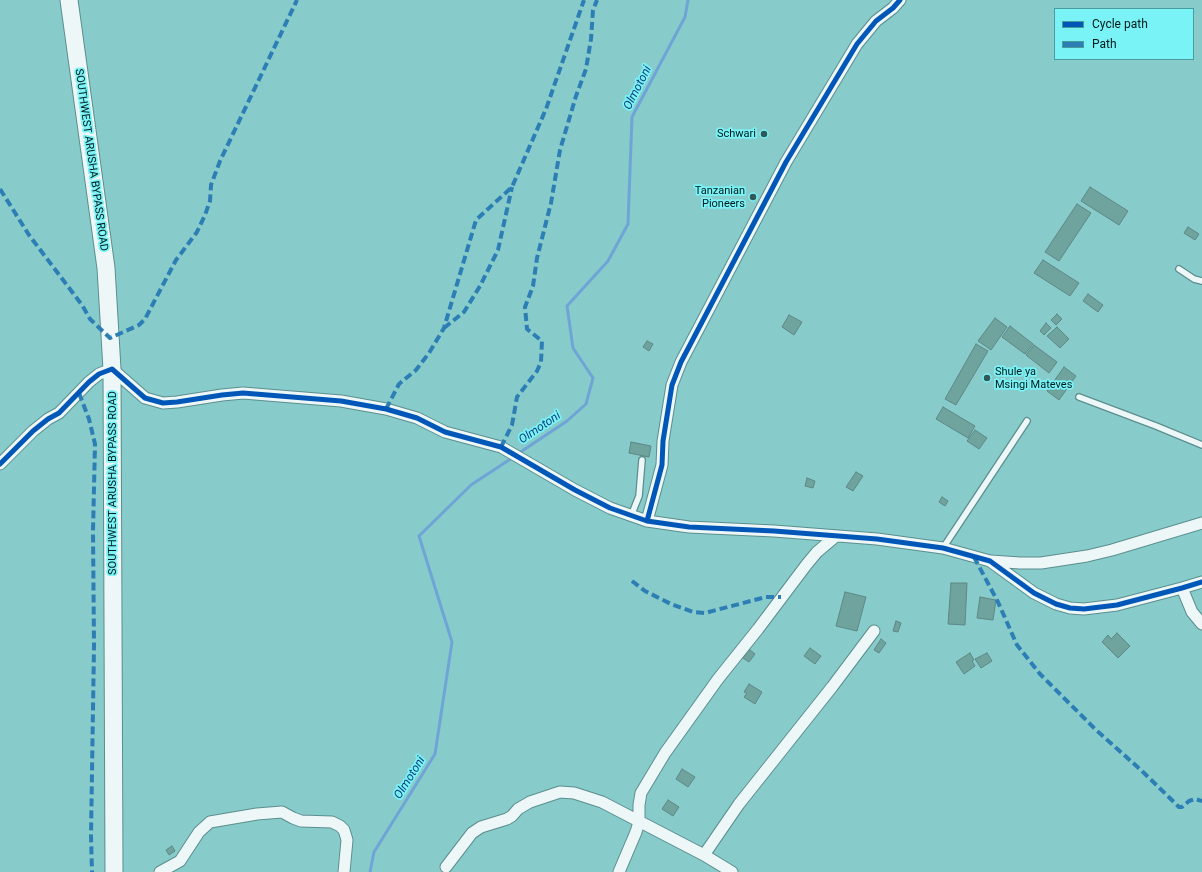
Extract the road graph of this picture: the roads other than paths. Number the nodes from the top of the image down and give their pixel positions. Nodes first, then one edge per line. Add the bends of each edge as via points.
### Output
1 (69, 0) edge
2 (900, 0) edge
3 (1178, 269) dead end
4 (1202, 281) edge
5 (112, 369) junction
6 (1079, 398) dead end
7 (1027, 421) dead end
8 (1202, 445) edge
9 (642, 460) dead end
10 (0, 464) edge
11 (631, 516) junction
12 (647, 521) junction
13 (1202, 523) edge
14 (836, 536) junction
15 (944, 548) junction
16 (990, 561) junction
17 (1202, 582) edge
18 (1182, 588) junction
19 (1202, 624) edge
20 (874, 631) dead end
21 (639, 822) junction
22 (704, 855) junction
23 (446, 868) dead end
24 (114, 872) edge
25 (160, 872) edge
26 (344, 872) edge
27 (619, 872) edge
28 (732, 872) edge

1 - 5 main road, SOUTHWEST ARUSHA BYPASS ROAD via 106,268
2 - 12 street via 876,21 857,44 786,162 681,362 672,385 662,465
3 - 4 lane
5 - 10 street via 99,374 89,382 59,413 34,431
5 - 11 street via 145,398 163,403 243,394 341,401 386,409 417,418 444,432 501,447 589,497
5 - 24 main road, SOUTHWEST ARUSHA BYPASS ROAD
6 - 8 lane
7 - 15 lane
9 - 11 lane via 639,496
11 - 12 street
12 - 14 street via 689,527
13 - 16 street via 1087,556 1041,562
14 - 15 street
14 - 21 street via 807,564 718,679 665,753 641,793
15 - 16 street
16 - 18 street via 1034,593 1070,608 1118,605
17 - 18 street
18 - 19 street via 1192,612
20 - 22 street via 739,804
21 - 22 street
21 - 23 street via 589,796 560,792 530,802 507,819 481,827 472,833
21 - 27 street
22 - 28 street
25 - 26 street via 180,861 210,822 275,812 282,812 301,821 327,821 340,826 347,840

